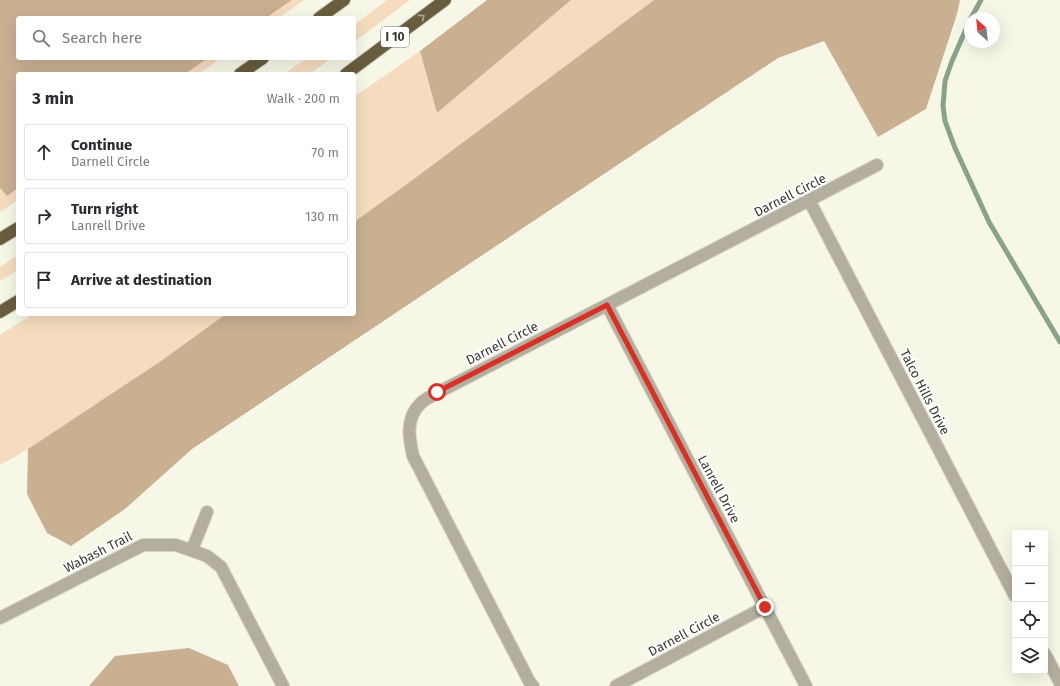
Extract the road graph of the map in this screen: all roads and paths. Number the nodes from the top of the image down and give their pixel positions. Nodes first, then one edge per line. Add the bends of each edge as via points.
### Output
1 (344, 0) edge
2 (445, 0) edge
3 (322, 16) edge
4 (259, 60) edge
5 (243, 72) edge
6 (349, 72) edge
7 (878, 165) dead end
8 (809, 200) junction
9 (16, 229) edge
10 (0, 240) edge
11 (16, 302) edge
12 (607, 305) junction
13 (0, 312) edge
14 (207, 512) dead end
15 (192, 550) junction
16 (1012, 590) edge
17 (765, 607) junction
18 (0, 618) edge
19 (1048, 660) edge
20 (1060, 683) edge
21 (283, 686) edge
22 (533, 686) edge
23 (616, 686) edge
24 (806, 686) edge

1 - 3 highway
6 -> 2 highway, I 10
4 - 5 highway
7 - 8 street, Darnell Circle
8 - 12 street, Darnell Circle
8 - 16 street, Talco Hills Drive
9 - 10 highway
11 - 13 highway
12 - 17 street, Lanrell Drive
12 - 22 street, Darnell Circle via 437,392 421,403 413,413 410,424 409,438 418,467
14 - 15 street
15 - 18 street, Wabash Trail via 176,545 143,545
15 - 21 street, Wabash Trail via 207,556 220,567
17 - 23 street, Darnell Circle
17 - 24 street, Lanrell Drive
19 - 20 street

